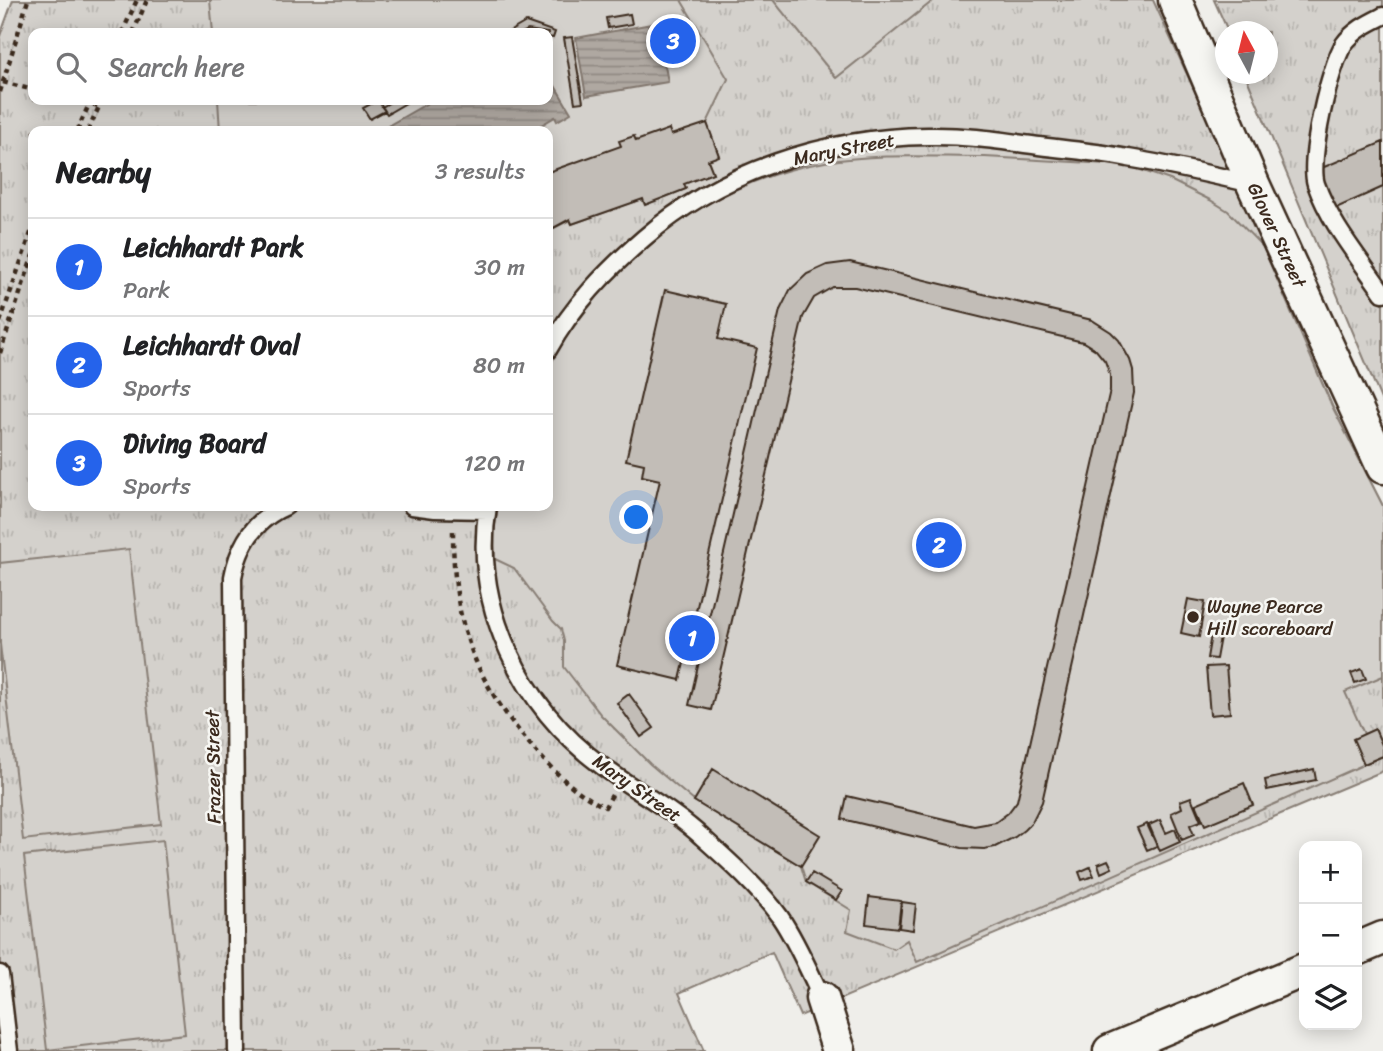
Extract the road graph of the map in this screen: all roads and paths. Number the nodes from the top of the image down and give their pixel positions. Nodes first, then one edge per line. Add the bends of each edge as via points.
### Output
1 (28, 0) edge
2 (137, 0) edge
3 (147, 0) edge
4 (1175, 0) edge
5 (1383, 16) edge
6 (124, 28) edge
7 (135, 28) edge
8 (3, 82) junction
9 (28, 89) edge
10 (0, 92) edge
11 (89, 105) edge
12 (99, 106) edge
13 (79, 126) edge
14 (90, 126) edge
15 (1253, 184) junction
16 (28, 242) edge
17 (28, 270) edge
18 (1383, 293) edge
19 (0, 323) edge
20 (553, 342) edge
21 (0, 353) edge
22 (1383, 467) edge
23 (277, 511) edge
24 (488, 511) edge
25 (1383, 938) edge
26 (1362, 947) edge
27 (1299, 972) edge
28 (0, 974) edge
29 (822, 998) joint
30 (9, 1051) edge
31 (237, 1051) edge
32 (839, 1051) edge
33 (1110, 1051) edge

1 - 8 path
2 - 6 path
3 - 7 path
4 - 15 street, Glover Street
5 - 18 lane via 1355,32 1340,51 1313,171 1327,211
8 - 9 path
8 - 10 path
11 - 13 path
12 - 14 path
15 - 20 lane, Mary Street via 1128,158 985,139 874,139 822,149 729,181 667,218 601,276
15 - 22 street, Glover Street
16 - 19 path
17 - 21 path
23 - 31 lane, Frazer Street via 241,546 233,577
24 - 29 lane, Mary Street via 485,560 496,620 530,692 601,765 670,810 735,867 780,917
25 - 26 street
27 - 33 street
28 - 30 lane
29 - 32 street, Mary Street

